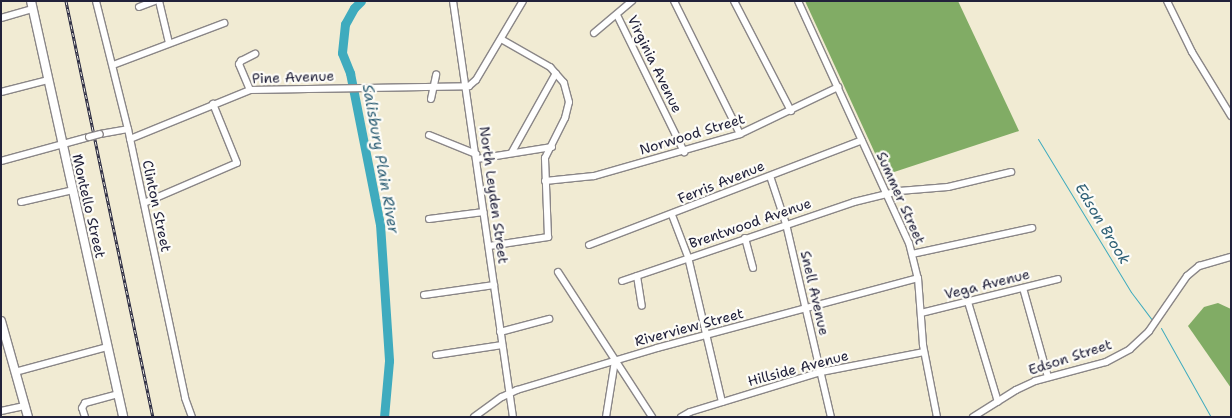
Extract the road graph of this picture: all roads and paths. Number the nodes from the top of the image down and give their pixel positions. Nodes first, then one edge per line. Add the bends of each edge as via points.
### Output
1 (96, 1) edge
2 (155, 1) edge
3 (159, 1) edge
4 (453, 1) edge
5 (523, 1) edge
6 (632, 1) edge
7 (674, 1) edge
8 (734, 1) edge
9 (798, 1) edge
10 (1167, 1) edge
11 (31, 5) edge
12 (140, 7) dead end
13 (616, 15) junction
14 (1, 18) edge
15 (224, 24) dead end
16 (594, 32) dead end
17 (501, 39) junction
18 (169, 43) junction
19 (255, 54) dead end
20 (113, 65) junction
21 (556, 73) junction
22 (436, 75) dead end
23 (48, 80) junction
24 (466, 86) junction
25 (434, 87) junction
26 (838, 87) junction
27 (250, 90) junction
28 (1, 92) edge
29 (431, 99) dead end
30 (213, 104) junction
31 (791, 111) junction
32 (1231, 116) edge
33 (128, 129) junction
34 (740, 134) junction
35 (429, 135) dead end
36 (130, 139) junction
37 (862, 140) junction
38 (62, 142) junction
39 (552, 147) junction
40 (512, 152) junction
41 (684, 152) junction
42 (476, 156) junction
43 (1, 161) edge
44 (1011, 172) dead end
45 (770, 176) junction
46 (545, 181) junction
47 (73, 190) junction
48 (886, 194) junction
49 (21, 202) dead end
50 (144, 203) junction
51 (484, 212) junction
52 (672, 215) junction
53 (429, 219) dead end
54 (786, 224) junction
55 (1032, 228) dead end
56 (745, 238) junction
57 (589, 245) dead end
58 (489, 246) junction
59 (912, 254) junction
60 (688, 257) junction
61 (1231, 257) edge
62 (753, 268) dead end
63 (558, 272) dead end
64 (636, 276) junction
65 (918, 278) junction
66 (1058, 279) dead end
67 (622, 281) dead end
68 (494, 284) junction
69 (1023, 288) junction
70 (424, 295) dead end
71 (968, 302) junction
72 (642, 306) dead end
73 (806, 309) junction
74 (922, 313) junction
75 (549, 319) dead end
76 (1, 320) edge
77 (500, 332) junction
78 (705, 336) junction
79 (502, 345) junction
80 (108, 347) junction
81 (924, 352) junction
82 (436, 355) dead end
83 (614, 361) junction
84 (16, 372) junction
85 (821, 372) junction
86 (1048, 378) junction
87 (510, 393) junction
88 (118, 394) junction
89 (722, 402) junction
90 (998, 402) junction
91 (25, 406) junction
92 (1, 411) edge
93 (28, 417) edge
94 (84, 417) edge
95 (123, 417) edge
96 (192, 417) edge
97 (474, 417) edge
98 (513, 417) edge
99 (606, 417) edge
100 (652, 417) edge
101 (681, 417) edge
102 (831, 417) edge
103 (937, 417) edge
104 (973, 417) edge

1 - 20 street, Clinton Street
2 - 12 street
3 - 18 street
4 - 24 street, North Leyden Street
5 - 17 street
6 - 13 street
7 - 34 street
8 - 31 street
9 - 26 street, Summer Street
10 - 32 street via 1192,52
11 - 14 street
11 - 23 main road, Montello Street
13 - 16 street
13 - 41 street, Virginia Avenue
15 - 18 street
17 - 21 street
17 - 24 street via 476,80
18 - 20 street
19 - 27 street via 239,64
20 - 33 street, Clinton Street
21 - 39 street via 566,87 569,102 566,118
21 - 40 street
22 - 25 street
23 - 28 street
23 - 38 main road, Montello Street
24 - 25 street, Pine Avenue
24 - 42 street, North Leyden Street
25 - 27 street, Pine Avenue
25 - 29 street
26 - 31 street, Norwood Street
26 - 37 street, Summer Street
27 - 30 street, Pine Avenue
30 - 36 street, Pine Avenue
30 - 50 street via 237,163
31 - 34 street, Norwood Street
33 - 36 street, Clinton Street
33 - 38 street, bridge
34 - 41 street, Norwood Street
35 - 42 street
36 - 50 street, Clinton Street
37 - 45 street, Ferris Avenue
37 - 48 street, Summer Street
38 - 43 street
38 - 47 main road, Montello Street
39 - 40 street
39 - 46 street via 545,158
40 - 42 street
41 - 46 street, Norwood Street via 594,176
42 - 51 street, North Leyden Street
44 - 48 street, Brentwood Avenue via 948,187
45 - 52 street, Ferris Avenue
45 - 54 street, Snell Avenue
46 - 58 street via 548,237
47 - 49 street
47 - 80 main road, Montello Street
48 - 54 street, Brentwood Avenue
48 - 59 street, Summer Street
50 - 96 street, Clinton Street via 185,398
51 - 53 street
51 - 58 street, North Leyden Street
52 - 57 street, Ferris Avenue
52 - 60 street
54 - 56 street, Brentwood Avenue
54 - 73 street, Snell Avenue
55 - 59 street
56 - 60 street, Brentwood Avenue
56 - 62 street
58 - 68 street, North Leyden Street
59 - 65 street, Summer Street
60 - 64 street, Brentwood Avenue
60 - 78 street
61 - 86 street, Edson Street via 1199,266 1187,276 1149,331 1130,349 1106,362
63 - 83 street
64 - 67 street, Brentwood Avenue
64 - 72 street
65 - 73 street, Riverview Street
65 - 74 street, Summer Street
66 - 69 street, Vega Avenue
68 - 70 street
68 - 77 street, North Leyden Street
69 - 71 street, Vega Avenue
69 - 86 street
71 - 74 street, Vega Avenue
71 - 90 street
73 - 78 street, Riverview Street
73 - 85 street, Snell Avenue
74 - 81 street, Summer Street
75 - 77 street
76 - 84 main road
77 - 79 street, North Leyden Street
78 - 83 street, Riverview Street
78 - 89 street
79 - 82 street
79 - 87 street, North Leyden Street
80 - 84 street
80 - 88 main road, Montello Street
81 - 85 street, Hillside Avenue
81 - 103 street, Summer Street
83 - 87 street, Riverview Street
83 - 99 street
83 - 100 street
84 - 91 main road
85 - 89 street, Hillside Avenue
85 - 102 street, Snell Avenue
86 - 90 street, Edson Street via 1016,390
87 - 97 street, Riverview Street
87 - 98 street, North Leyden Street
88 - 94 street via 83,405
88 - 95 main road, Montello Street
89 - 101 street, Hillside Avenue
90 - 104 street, Edson Street
91 - 92 street
91 - 93 main road

